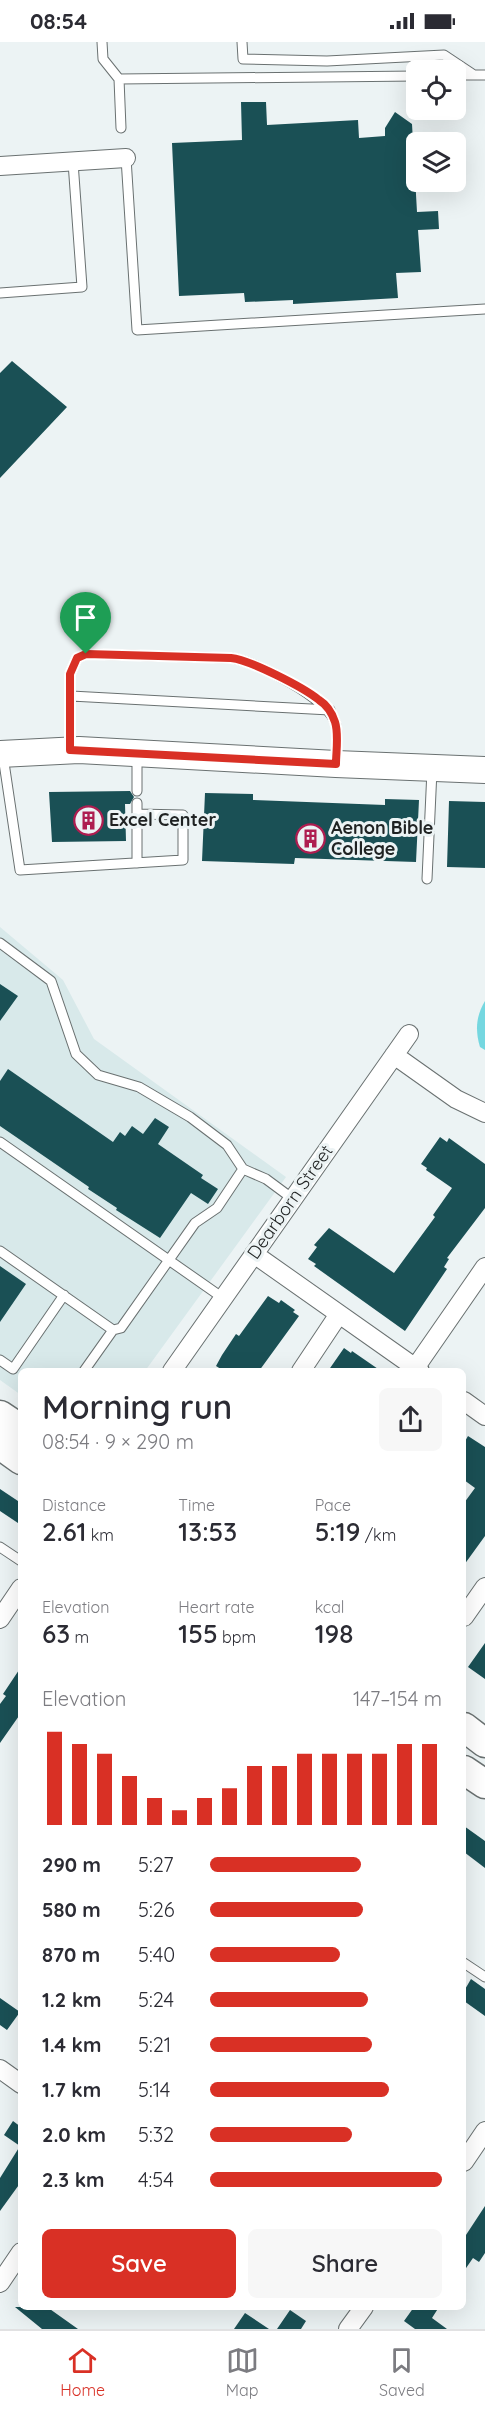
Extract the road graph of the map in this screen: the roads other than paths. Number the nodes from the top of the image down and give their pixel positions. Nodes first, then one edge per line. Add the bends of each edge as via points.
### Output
1 (102, 42) edge
2 (242, 42) edge
3 (466, 75) edge
4 (474, 75) junction
5 (485, 75) edge
6 (406, 76) edge
7 (119, 79) junction
8 (121, 128) dead end
9 (126, 158) joint
10 (74, 162) junction
11 (0, 165) edge
12 (0, 293) edge
13 (485, 309) edge
14 (70, 696) junction
15 (330, 710) junction
16 (70, 750) junction
17 (1, 754) edge
18 (137, 754) junction
19 (336, 764) junction
20 (432, 768) junction
21 (485, 770) edge
22 (137, 791) dead end
23 (137, 863) junction
24 (427, 879) dead end
25 (0, 943) edge
26 (409, 1034) dead end
27 (394, 1055) junction
28 (485, 1113) edge
29 (0, 1142) edge
30 (243, 1169) junction
31 (293, 1199) junction
32 (0, 1251) edge
33 (254, 1254) junction
34 (170, 1260) junction
35 (483, 1274) edge
36 (64, 1295) junction
37 (223, 1298) junction
38 (339, 1314) junction
39 (113, 1330) junction
40 (0, 1360) edge
41 (19, 1368) edge
42 (86, 1368) edge
43 (174, 1368) edge
44 (303, 1368) edge
45 (417, 1368) edge
46 (419, 1368) edge
47 (17, 1372) edge
48 (466, 1402) edge
49 (0, 1414) edge
50 (485, 1416) edge
51 (18, 1427) edge
52 (0, 1446) edge
53 (18, 1458) edge
54 (0, 1546) edge
55 (18, 1559) edge
56 (485, 1587) edge
57 (18, 1592) edge
58 (466, 1614) edge
59 (1, 1615) edge
60 (466, 1729) edge
61 (485, 1743) edge
62 (466, 1771) edge
63 (485, 1784) edge
64 (466, 1964) edge
65 (485, 1977) edge
66 (0, 2069) edge
67 (18, 2082) edge
68 (485, 2131) edge
69 (466, 2159) edge
70 (18, 2256) edge
71 (0, 2283) edge
72 (362, 2310) edge
73 (348, 2329) edge

1 - 7 lane via 103,59
2 - 4 lane via 243,59 327,61 444,55
3 - 4 lane
4 - 5 lane
6 - 7 lane
7 - 8 lane
9 - 10 street
9 - 13 lane via 137,330
10 - 11 street
10 - 12 lane via 82,287
14 - 15 lane
14 - 15 lane via 72,665 86,654 231,658 255,664
14 - 16 lane
15 - 19 lane via 336,724
16 - 17 street
16 - 18 street
17 - 23 lane via 20,870
18 - 19 street
18 - 22 lane
19 - 20 street
20 - 21 street
20 - 24 lane
23 - 23 lane via 183,860 183,815 137,808
25 - 30 lane via 51,981 76,1054 98,1076 139,1087 190,1117 227,1145
26 - 27 street, Dearborn Street
27 - 28 street via 456,1099
27 - 31 street, Dearborn Street
29 - 34 lane
30 - 31 lane via 266,1179
30 - 34 lane via 217,1208 195,1223
31 - 33 street, Dearborn Street
32 - 36 lane
33 - 37 street, Dearborn Street
33 - 38 street
34 - 37 lane
34 - 39 lane via 121,1328
35 - 46 street
36 - 39 lane
36 - 41 lane
37 - 43 street, Dearborn Street
38 - 44 street
38 - 45 street
39 - 42 lane
40 - 47 lane
48 - 50 street
49 - 51 main road
52 - 53 main road
54 - 55 lane
56 - 58 street
57 - 59 street
60 - 61 main road
62 - 63 main road
64 - 65 lane
66 - 67 street
68 - 69 street
70 - 71 street
72 - 73 street

